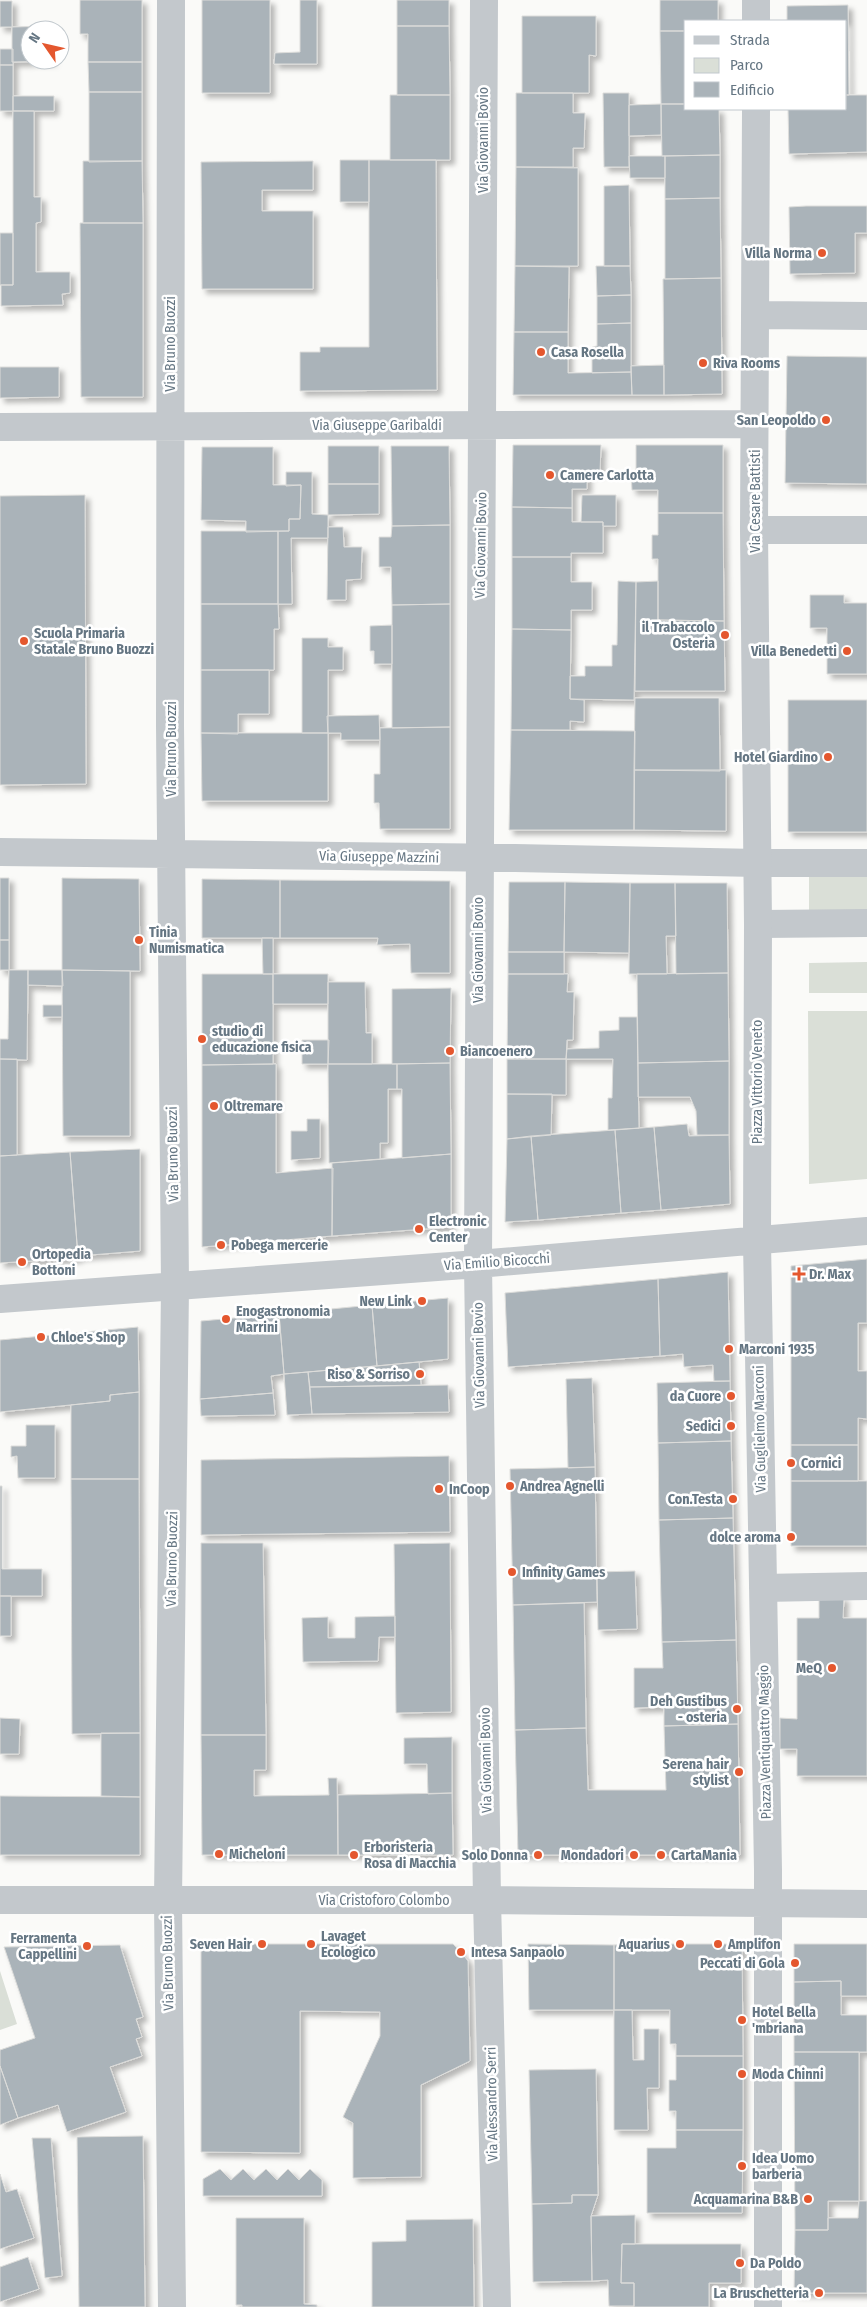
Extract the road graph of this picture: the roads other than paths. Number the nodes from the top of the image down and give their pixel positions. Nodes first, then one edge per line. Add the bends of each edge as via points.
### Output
1 (171, 0) edge
2 (484, 0) edge
3 (756, 0) edge
4 (756, 20) edge
5 (756, 110) edge
6 (755, 315) junction
7 (867, 316) edge
8 (754, 424) junction
9 (483, 425) junction
10 (170, 426) junction
11 (0, 427) edge
12 (754, 530) junction
13 (867, 530) edge
14 (0, 852) edge
15 (171, 854) junction
16 (478, 858) junction
17 (867, 863) edge
18 (757, 864) junction
19 (867, 923) edge
20 (758, 924) junction
21 (867, 1231) edge
22 (756, 1241) junction
23 (478, 1264) junction
24 (175, 1286) junction
25 (0, 1299) edge
26 (867, 1586) edge
27 (763, 1588) junction
28 (0, 1900) edge
29 (168, 1900) junction
30 (487, 1900) junction
31 (768, 1902) junction
32 (867, 1904) edge
33 (172, 2307) edge
34 (497, 2307) edge
35 (768, 2307) edge

1 - 10 street, Via Bruno Buozzi
2 - 9 street, Via Giovanni Bovio
3 - 4 street
5 - 6 street, Via Cesare Battisti
6 - 7 street
6 - 8 street, Via Cesare Battisti
8 - 9 street, Via Giuseppe Garibaldi
8 - 12 street, Via Cesare Battisti
9 - 10 street, Via Giuseppe Garibaldi
9 - 16 street, Via Giovanni Bovio
10 - 11 street, Via Giuseppe Garibaldi
10 - 15 street, Via Bruno Buozzi
12 - 13 street
12 - 18 street, Via Cesare Battisti
14 - 15 street, Via Giuseppe Mazzini
15 - 16 street, Via Giuseppe Mazzini
15 - 24 street, Via Bruno Buozzi
16 - 18 street, Via Giuseppe Mazzini
16 - 23 street, Via Giovanni Bovio
17 - 18 street
18 - 20 street, Piazza Vittorio Veneto
19 - 20 street
20 - 22 street, Piazza Vittorio Veneto
21 - 22 street, Via Emilio Bicocchi
22 - 23 street, Via Emilio Bicocchi
22 - 27 street, Via Guglielmo Marconi
23 - 24 street, Via Emilio Bicocchi
23 - 30 street, Via Giovanni Bovio
24 - 25 street, Via Emilio Bicocchi
24 - 29 street, Via Bruno Buozzi
26 - 27 street
27 - 31 street, Piazza Ventiquattro Maggio
28 - 29 street, Via Cristoforo Colombo
29 - 30 street, Via Cristoforo Colombo
29 - 33 street, Via Bruno Buozzi
30 - 31 street, Via Cristoforo Colombo
30 - 34 street, Via Alessandro Serri
31 - 32 street
31 - 35 street

